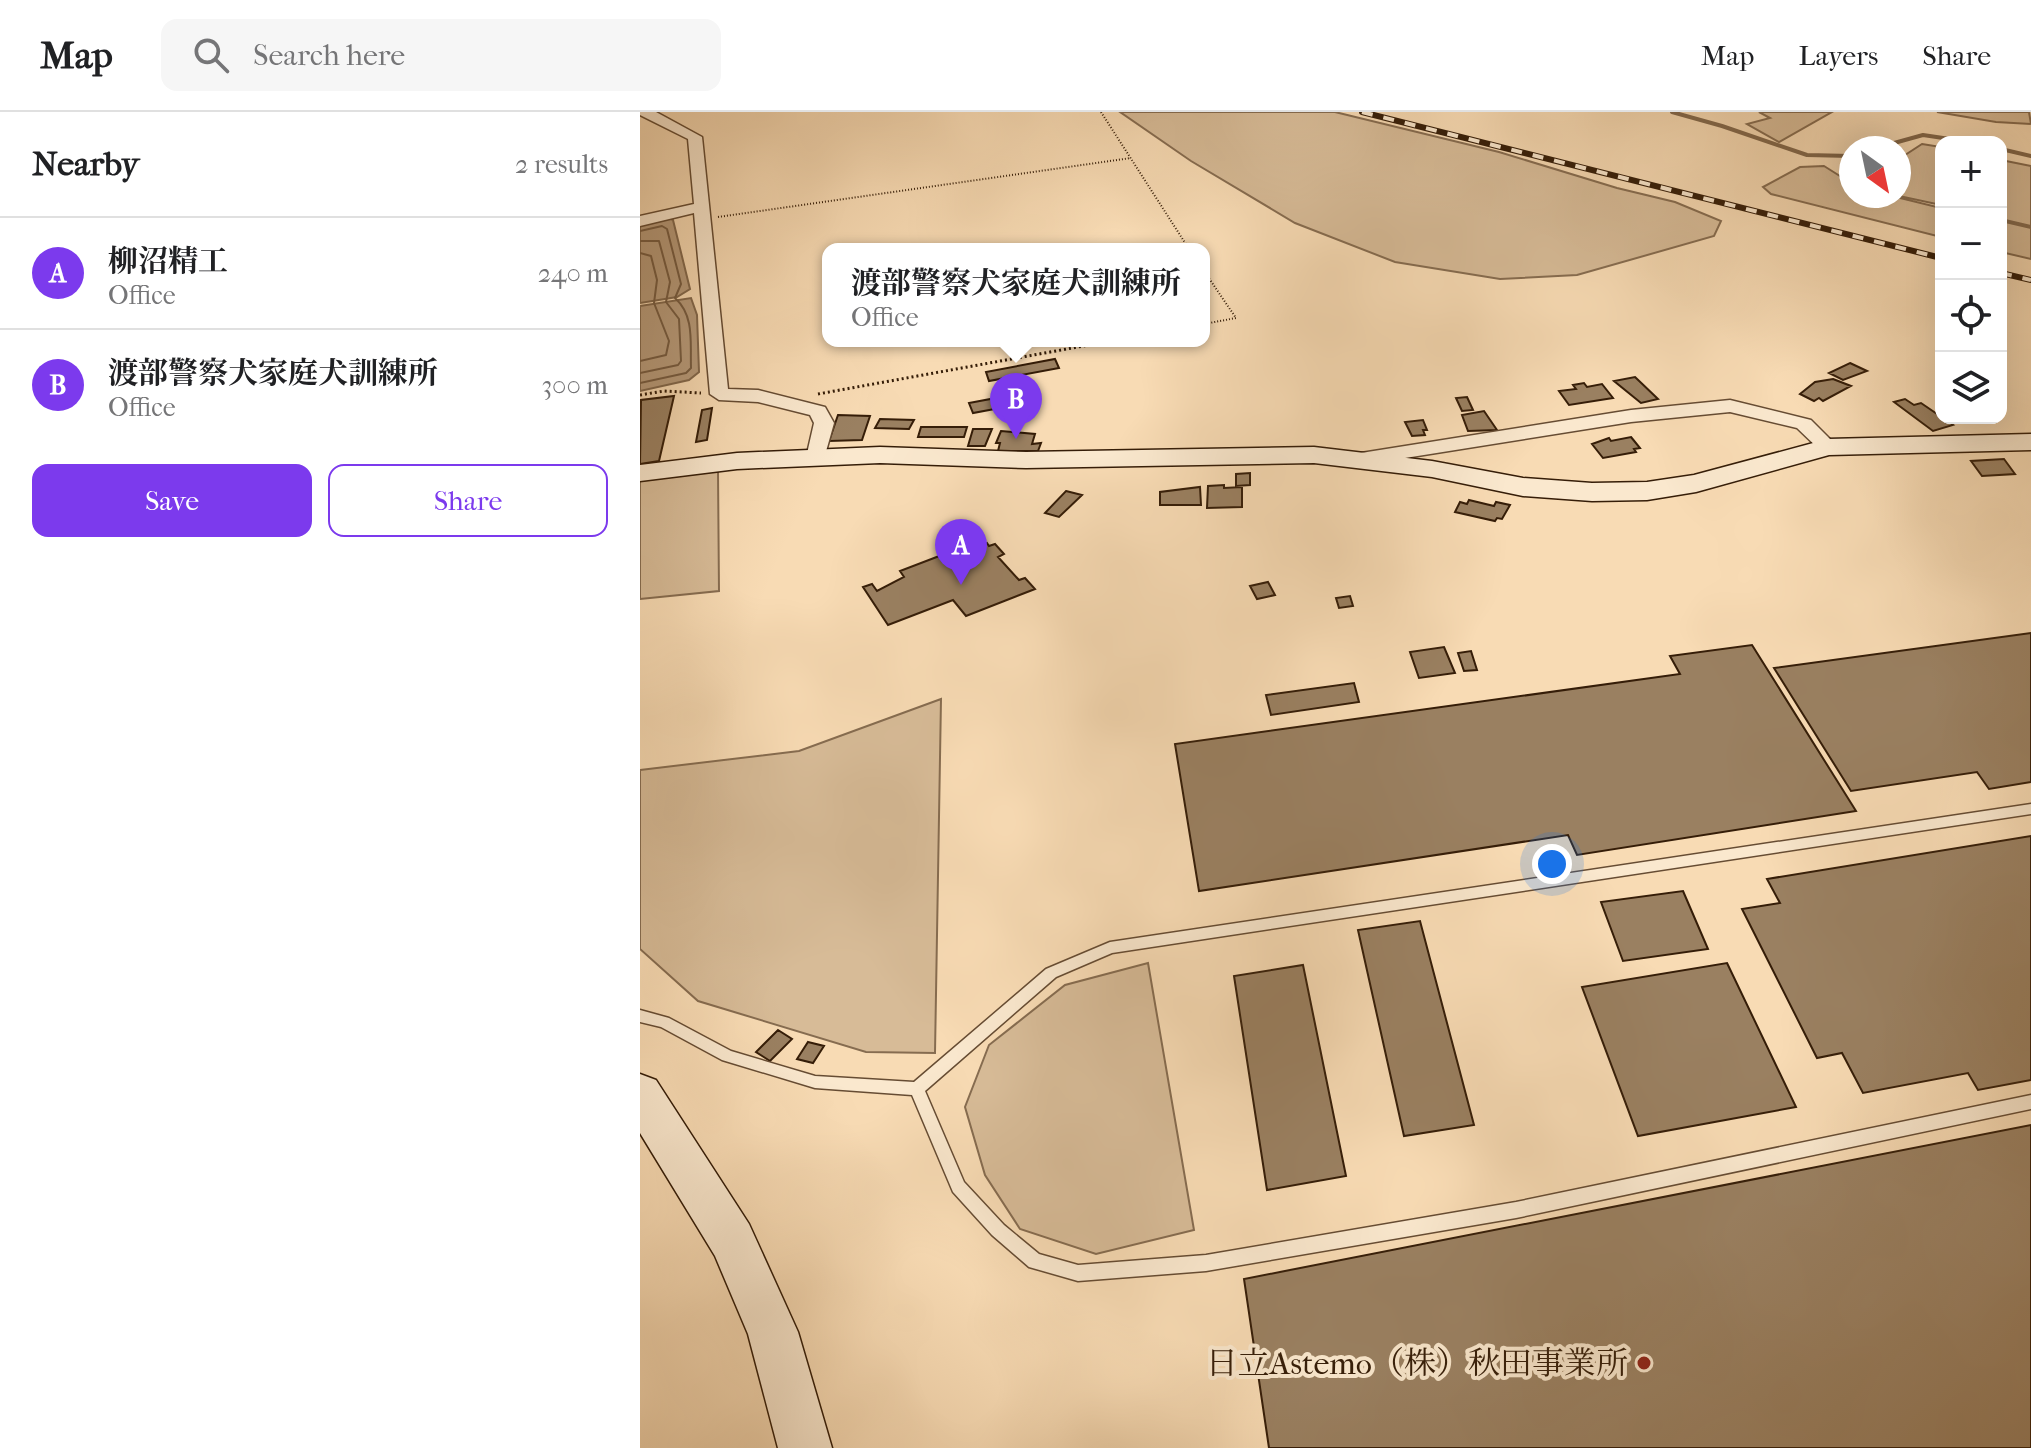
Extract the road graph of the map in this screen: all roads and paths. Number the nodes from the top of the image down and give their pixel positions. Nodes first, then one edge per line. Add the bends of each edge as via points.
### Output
1 (645, 112) edge
2 (1101, 112) edge
3 (1131, 158) junction
4 (704, 212) junction
5 (640, 221) edge
6 (1185, 243) edge
7 (1210, 280) edge
8 (1210, 323) edge
9 (1078, 347) edge
10 (719, 394) junction
11 (640, 395) edge
12 (793, 402) junction
13 (2031, 442) edge
14 (1828, 447) junction
15 (816, 458) junction
16 (1361, 459) junction
17 (640, 473) edge
18 (2031, 809) edge
19 (640, 1016) edge
20 (917, 1089) junction
21 (640, 1094) edge
22 (2031, 1102) edge
23 (805, 1448) edge

1 - 4 street via 695,137
2 - 3 path
3 - 4 path
3 - 6 path
4 - 5 street
4 - 10 street
7 - 8 path via 1236,318
9 - 12 path
10 - 11 path
10 - 12 street
12 - 15 street via 818,411 824,423
13 - 14 street
14 - 16 street via 1647,491 1523,487
14 - 16 street via 1804,424 1730,406 1631,416
15 - 16 street via 1240,454
15 - 17 street
18 - 20 lane via 1110,948 1051,973
19 - 20 lane via 664,1022 727,1056 815,1082
20 - 22 lane via 958,1187 1035,1261 1078,1273 1206,1263 1516,1210
21 - 23 street via 732,1240 773,1332

